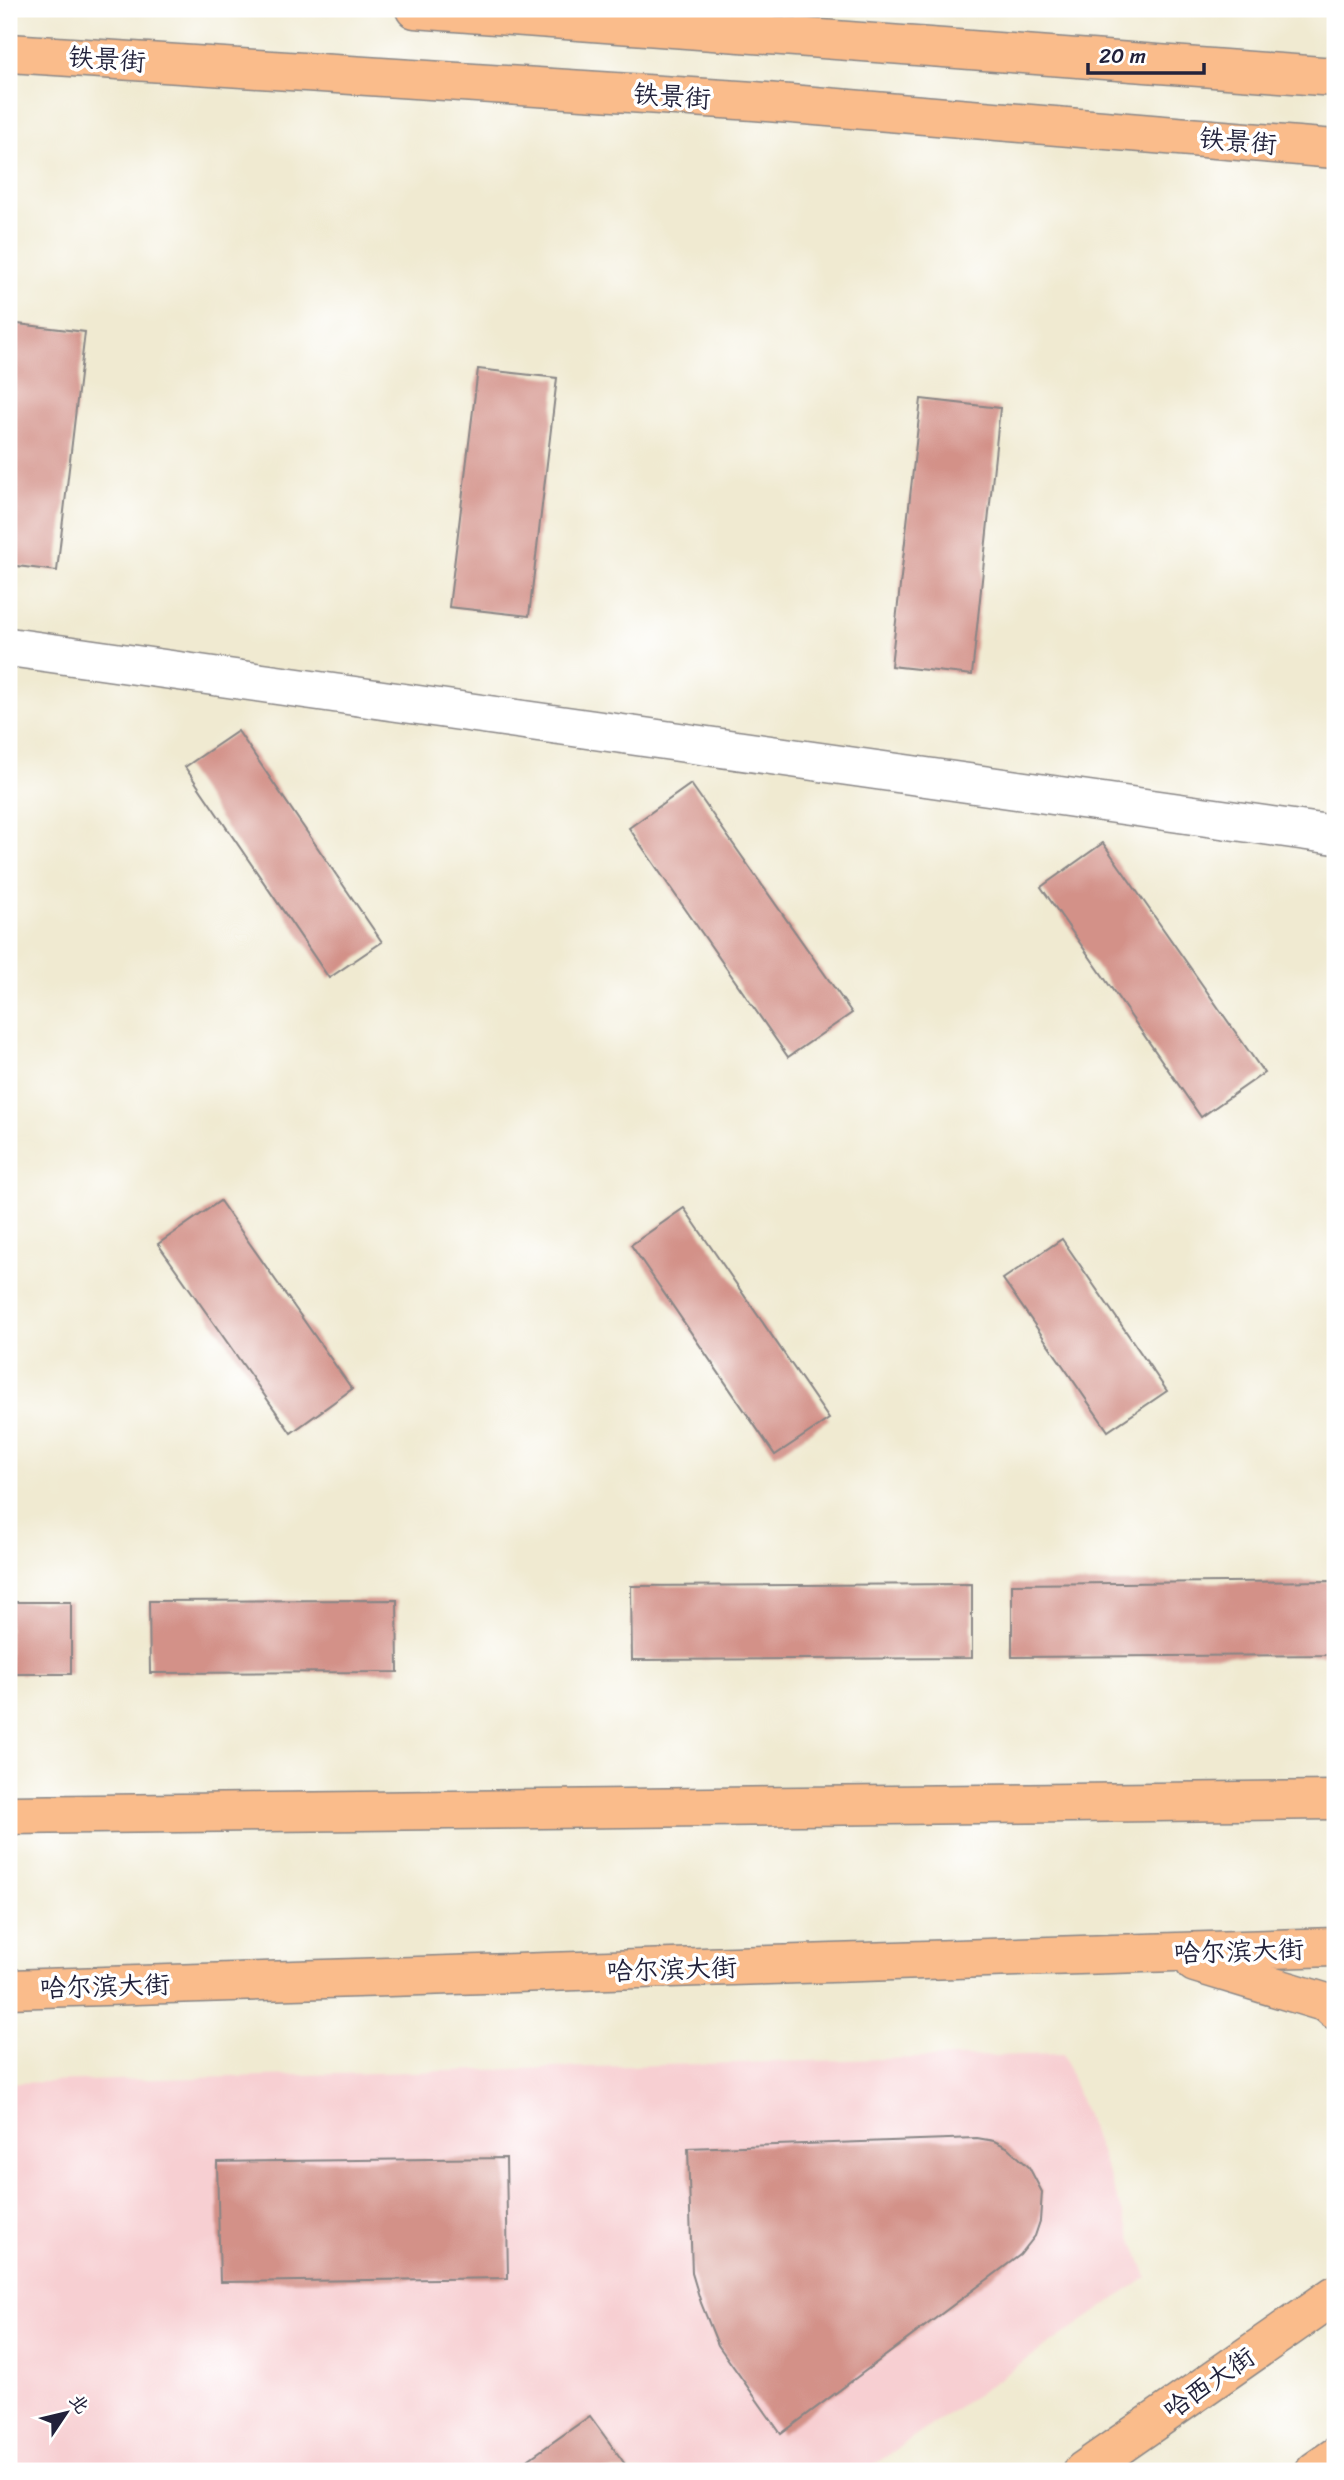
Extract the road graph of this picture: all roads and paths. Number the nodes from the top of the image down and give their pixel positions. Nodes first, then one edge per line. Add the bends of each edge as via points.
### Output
1 (415, 9) edge
2 (9, 53) edge
3 (1335, 77) edge
4 (1335, 149) edge
5 (9, 647) edge
6 (1335, 835) edge
7 (1335, 1800) edge
8 (9, 1815) edge
9 (1335, 1947) edge
10 (1166, 1954) junction
11 (9, 1989) edge
12 (1335, 2010) edge
13 (1335, 2295) edge
14 (1335, 2456) edge
15 (1083, 2471) edge
16 (1314, 2471) edge

1 - 3 main road
2 - 4 main road, 铁景街 via 754,101
5 - 6 street
7 - 8 main road
9 - 10 main road, 哈尔滨大街
10 - 11 main road, 哈尔滨大街
10 - 12 main road via 1327,2003
13 - 15 main road, 哈西大街
14 - 16 main road

